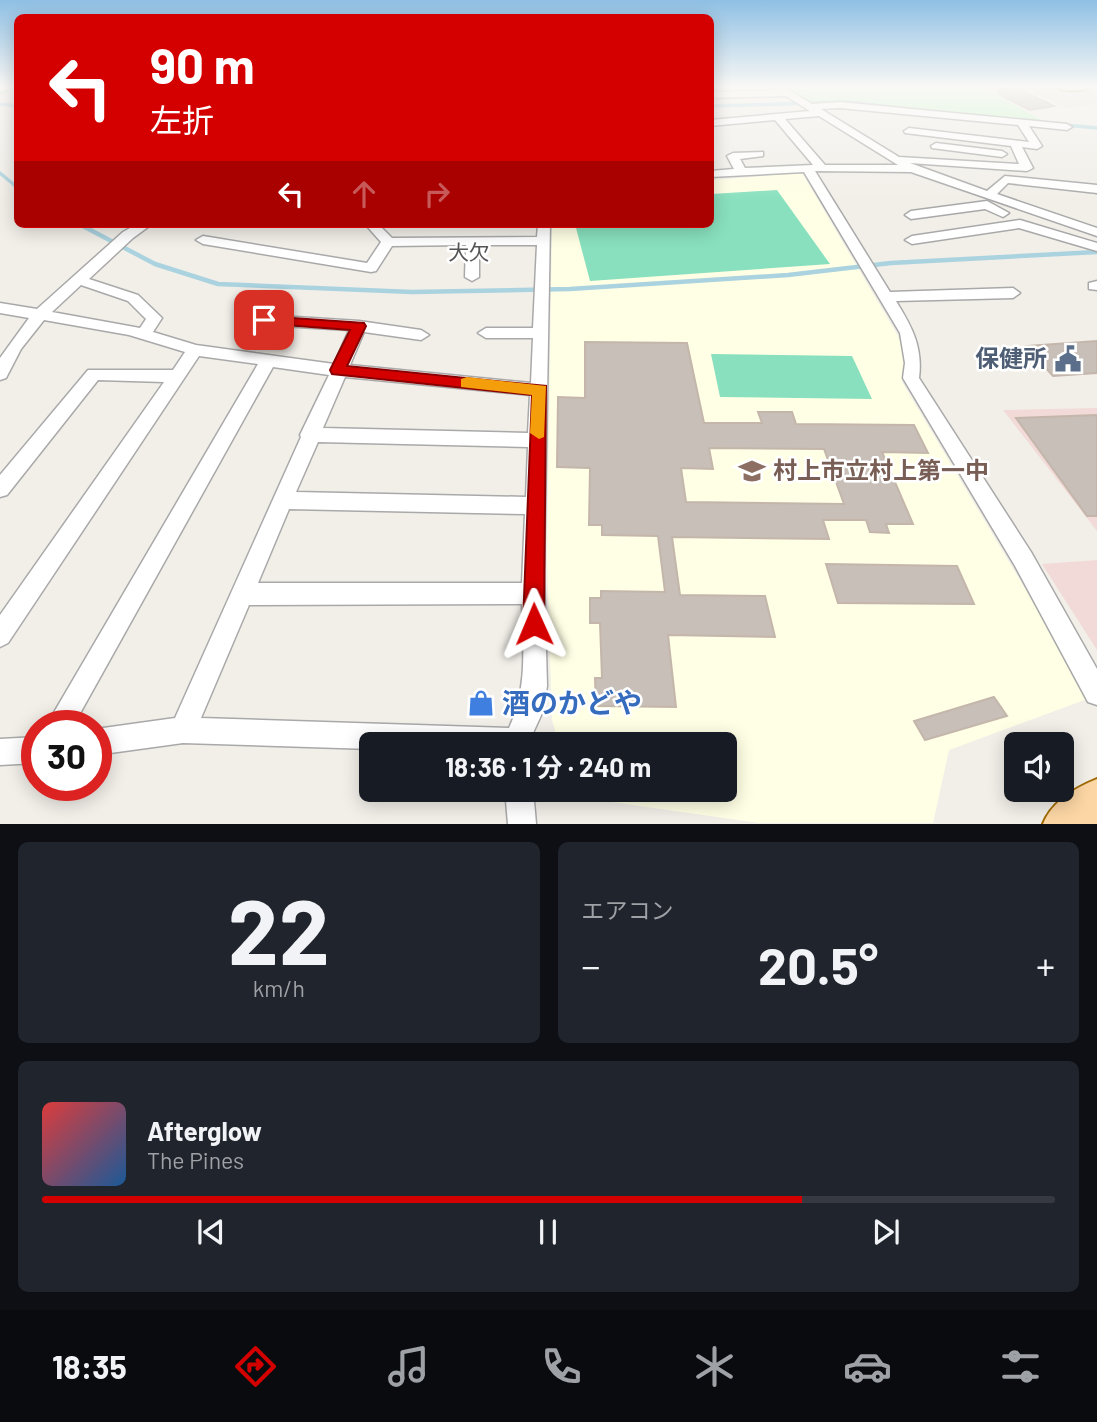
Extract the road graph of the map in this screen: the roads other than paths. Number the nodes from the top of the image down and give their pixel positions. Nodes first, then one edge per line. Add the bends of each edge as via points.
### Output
1 (783, 124) edge
2 (840, 124) edge
3 (904, 124) edge
4 (992, 124) edge
5 (1023, 124) edge
6 (1044, 124) edge
7 (714, 126) edge
8 (909, 126) junction
9 (960, 127) junction
10 (1067, 127) dead end
11 (1029, 134) junction
12 (723, 138) dead end
13 (1016, 143) junction
14 (966, 150) junction
15 (759, 154) dead end
16 (1021, 156) junction
17 (900, 160) junction
18 (968, 164) junction
19 (815, 169) junction
20 (912, 169) junction
21 (741, 172) junction
22 (714, 174) edge
23 (1097, 188) edge
24 (989, 195) junction
25 (911, 215) dead end
26 (1020, 224) junction
27 (139, 228) edge
28 (375, 228) edge
29 (412, 228) edge
30 (498, 228) edge
31 (544, 232) edge
32 (1097, 232) edge
33 (203, 240) dead end
34 (473, 240) junction
35 (912, 240) dead end
36 (406, 241) junction
37 (497, 241) junction
38 (388, 242) junction
39 (1097, 247) edge
40 (472, 277) dead end
41 (79, 280) junction
42 (1013, 293) dead end
43 (885, 297) junction
44 (0, 307) edge
45 (38, 313) junction
46 (264, 320) dead end
47 (359, 326) junction
48 (144, 333) junction
49 (486, 333) dead end
50 (540, 333) junction
51 (421, 335) dead end
52 (195, 350) junction
53 (269, 359) junction
54 (337, 370) junction
55 (0, 374) edge
56 (176, 376) junction
57 (540, 390) junction
58 (309, 435) junction
59 (538, 440) junction
60 (0, 489) edge
61 (281, 500) junction
62 (536, 506) junction
63 (533, 593) junction
64 (241, 594) junction
65 (0, 635) edge
66 (1097, 694) edge
67 (68, 710) edge
68 (183, 730) junction
69 (520, 732) edge
70 (359, 736) edge
71 (112, 740) edge
72 (21, 751) edge
73 (0, 752) edge
74 (1097, 801) edge
75 (520, 802) edge
76 (522, 824) edge
77 (1065, 824) edge

1 - 19 street
2 - 17 street
3 - 8 street
4 - 9 street
5 - 11 street
6 - 10 street
7 - 12 street
8 - 9 street
8 - 9 street
8 - 14 street
8 - 17 street
9 - 11 street
9 - 13 street
9 - 14 street
11 - 13 street via 1037,146
13 - 16 street
14 - 16 street
14 - 18 street
15 - 21 street via 733,156
16 - 18 street via 1027,168
17 - 18 street
17 - 20 street
19 - 20 street
19 - 21 street
19 - 43 street
20 - 24 street
21 - 22 street
23 - 24 street via 1005,179
24 - 32 street
25 - 26 street via 988,205
26 - 35 street
26 - 39 street
27 - 41 street
28 - 38 street
29 - 36 street
30 - 37 street
31 - 37 street
31 - 50 street
33 - 38 street via 371,268
34 - 36 street
34 - 37 street
34 - 40 street
36 - 38 street
41 - 45 street
41 - 48 street via 133,298 154,318
42 - 43 street
43 - 66 street via 908,333 911,378 1024,559
44 - 45 street
45 - 48 street
45 - 55 street via 11,349
46 - 47 street
47 - 51 street
47 - 54 street
48 - 52 street
49 - 50 street
50 - 57 street
52 - 53 street
52 - 56 street
53 - 54 street
53 - 67 street
54 - 57 street
54 - 58 street
56 - 60 street via 94,374
56 - 65 street
57 - 59 street
58 - 59 street
58 - 61 street
59 - 62 street
61 - 62 street
61 - 64 street
62 - 63 street
63 - 64 street
63 - 69 street via 535,686
64 - 68 street
68 - 70 street
68 - 71 street
72 - 73 street
74 - 77 main road
75 - 76 street

